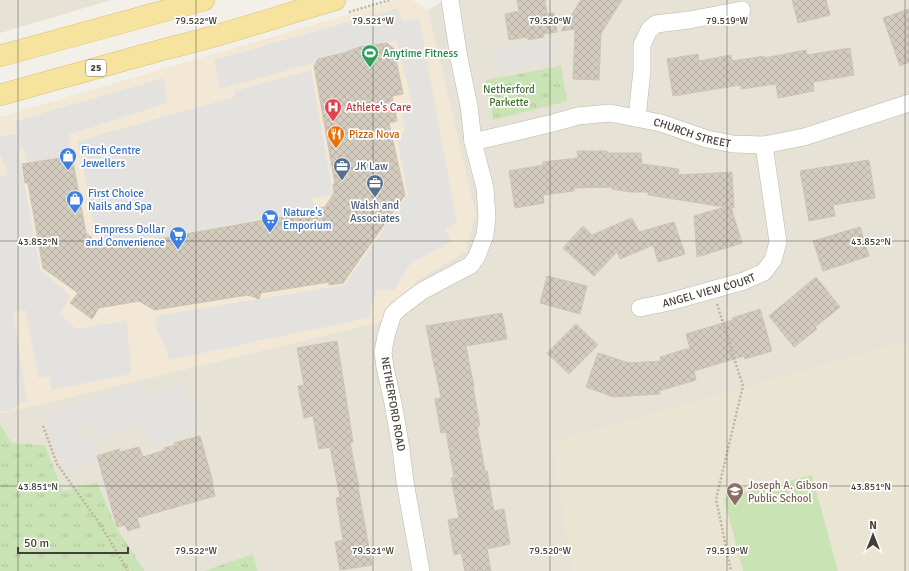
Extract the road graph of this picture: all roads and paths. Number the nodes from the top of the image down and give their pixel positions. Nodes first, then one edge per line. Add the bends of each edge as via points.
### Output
1 (204, 0) edge
2 (335, 0) edge
3 (450, 0) edge
4 (742, 10) dead end
5 (0, 56) edge
6 (0, 95) edge
7 (909, 103) edge
8 (637, 118) junction
9 (473, 142) junction
10 (764, 145) junction
11 (716, 288) junction
12 (640, 308) dead end
13 (43, 426) dead end
14 (128, 571) edge
15 (421, 571) edge
16 (731, 571) edge

1 - 5 main road
2 - 6 main road, 25 via 192,43
3 - 9 street, NETHERFORD ROAD
4 - 8 street via 656,24 649,30 642,45
7 - 10 street, CHURCH STREET via 804,136
8 - 9 street, CHURCH STREET via 610,113 578,116
8 - 10 street, CHURCH STREET via 661,123 707,139 733,144
9 - 15 street, NETHERFORD ROAD via 486,188 485,234 478,256 471,265 422,291 393,314 383,352
10 - 11 street, ANGEL VIEW COURT via 778,242 773,260 764,272 744,281
11 - 12 street, ANGEL VIEW COURT
11 - 16 path via 715,299 743,386 716,499
13 - 14 path via 56,464 100,524

